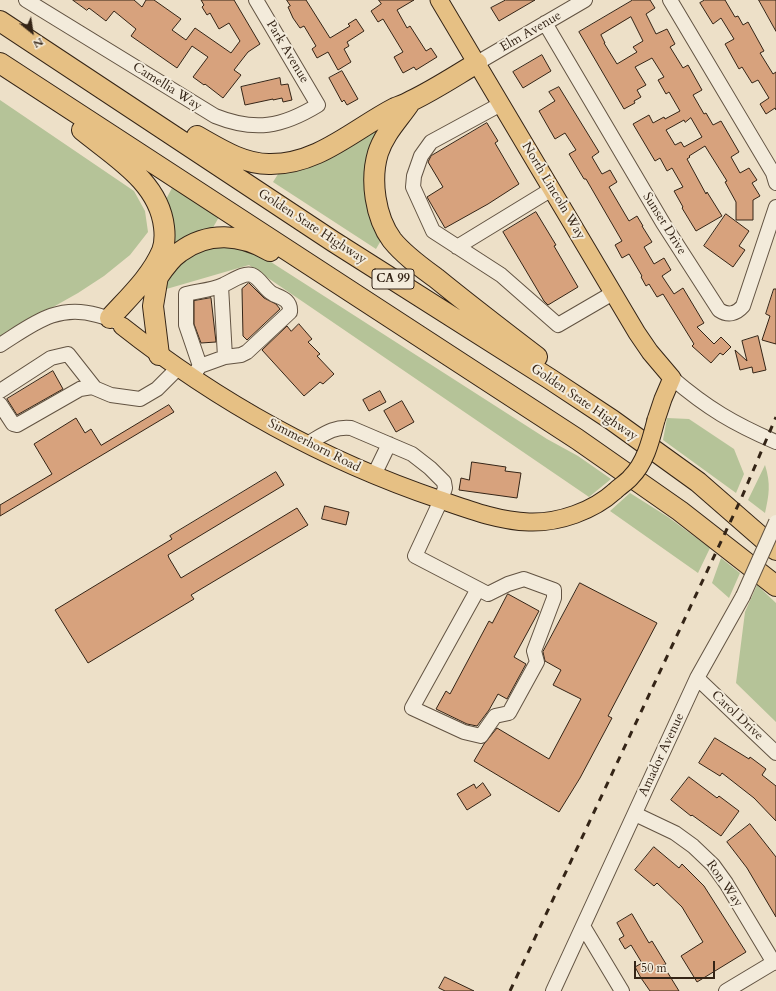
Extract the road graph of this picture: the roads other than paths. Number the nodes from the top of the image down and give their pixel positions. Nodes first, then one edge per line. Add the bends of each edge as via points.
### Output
1 (26, 0) edge
2 (256, 0) edge
3 (439, 0) edge
4 (584, 0) edge
5 (670, 0) edge
6 (0, 21) edge
7 (545, 23) junction
8 (0, 63) edge
9 (477, 63) junction
10 (69, 65) junction
11 (411, 101) junction
12 (501, 104) junction
13 (318, 105) joint
14 (776, 183) edge
15 (552, 190) junction
16 (776, 207) edge
17 (458, 247) junction
18 (158, 276) junction
19 (221, 286) junction
20 (613, 293) junction
21 (353, 294) junction
22 (116, 322) junction
23 (0, 345) edge
24 (159, 355) junction
25 (226, 357) junction
26 (178, 368) junction
27 (196, 371) junction
28 (672, 378) junction
29 (94, 387) junction
30 (0, 391) edge
31 (0, 404) edge
32 (612, 420) junction
33 (776, 442) edge
34 (307, 444) junction
35 (389, 444) junction
36 (374, 475) junction
37 (441, 500) junction
38 (776, 522) edge
39 (776, 550) edge
40 (776, 586) edge
41 (478, 589) junction
42 (697, 678) junction
43 (776, 753) edge
44 (634, 814) junction
45 (583, 926) junction
46 (775, 962) edge
47 (553, 991) edge
48 (622, 991) edge
49 (726, 991) edge

1 - 13 street, Camellia Way via 227,121 244,125 271,125 292,119
2 - 13 street, Park Avenue
3 - 9 main road, North Lincoln Way
4 - 7 street, Elm Avenue
5 - 14 street
6 - 10 highway, Golden State Highway / CA 99
7 - 9 street, Elm Avenue
7 - 16 street, Sunset Drive via 666,230 723,313 738,312 743,306
8 - 21 highway, CA 99
8 - 22 highway via 134,172 158,203 165,237 162,250
9 - 11 highway
9 - 12 main road, North Lincoln Way
10 - 11 highway via 235,157 268,164 284,164 315,155
10 - 32 highway, Golden State Highway / CA 99 via 334,242
11 - 32 highway via 384,140 378,152 376,165 375,199 384,227 392,240 403,252 555,371
12 - 15 main road, North Lincoln Way
12 - 17 street via 431,142 421,156 414,176 413,187 433,231
15 - 17 street
15 - 20 main road, North Lincoln Way
17 - 20 street via 501,275 558,325
18 - 21 highway via 179,252 192,244 221,236 232,237 253,242
18 - 22 highway
18 - 24 highway via 153,306
19 - 25 street
19 - 25 street via 247,274 258,280 267,290 286,300 290,307 290,312 247,352
19 - 27 street via 186,294 186,326
20 - 28 main road, North Lincoln Way via 641,339
21 - 40 highway, CA 99 via 577,439 680,511
22 - 23 street, Simmerhorn Road via 86,312 61,312 42,319
22 - 24 main road, Simmerhorn Road
24 - 26 main road, Simmerhorn Road
25 - 27 street
26 - 27 main road, Simmerhorn Road
26 - 29 street via 157,389 140,399 111,395
27 - 34 main road, Simmerhorn Road via 235,404
28 - 33 street, North Lincoln Way via 725,418
28 - 37 main road, Simmerhorn Road, bridge via 662,399 649,446 641,463 632,476 594,506 570,516 530,522 503,519
29 - 30 street via 68,354 51,358
29 - 31 street via 80,389 17,425 12,424
32 - 39 highway, Golden State Highway / CA 99 via 698,482
34 - 35 street via 341,427 351,428
34 - 36 main road, Simmerhorn Road
35 - 36 street
35 - 37 street via 412,454 444,482
36 - 37 main road, Simmerhorn Road
37 - 41 street via 415,556
38 - 42 street, Amador Avenue, bridge via 743,596
41 - 41 street via 488,594 524,579 554,590 554,598 534,652 537,662 509,713 495,716 482,736 464,732 412,708
42 - 43 street, Carol Drive
42 - 44 street, Amador Avenue
44 - 45 street, Amador Avenue
44 - 46 street, Ron Way via 675,833 694,846 713,865
45 - 47 street, Amador Avenue
45 - 48 street
46 - 49 street

